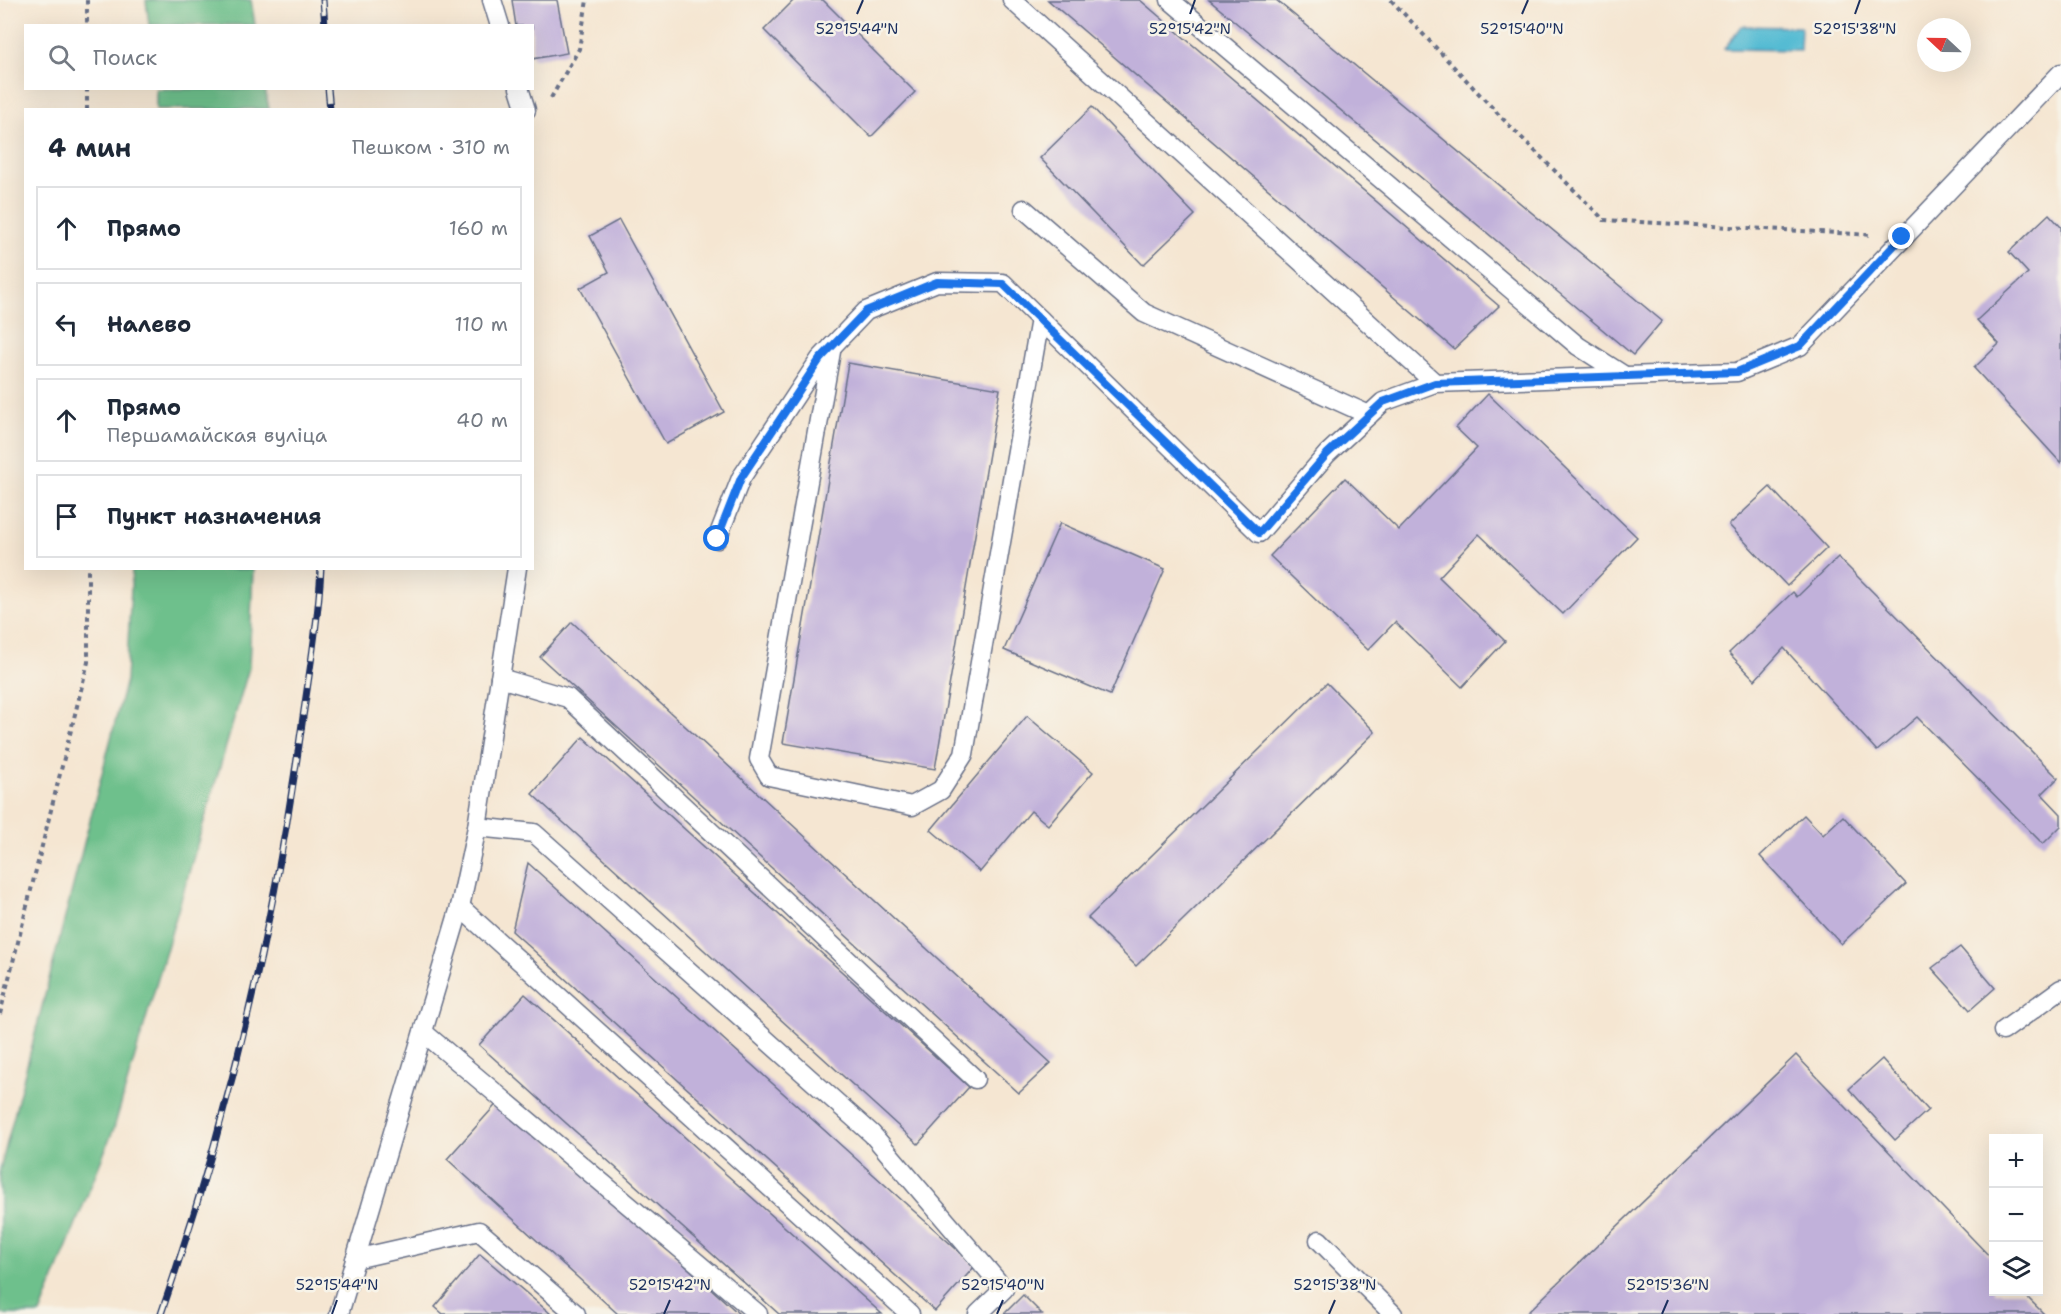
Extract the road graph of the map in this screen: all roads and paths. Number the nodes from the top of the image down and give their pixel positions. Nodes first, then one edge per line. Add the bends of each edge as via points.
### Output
1 (87, 0) edge
2 (492, 0) edge
3 (587, 0) edge
4 (1012, 0) edge
5 (1170, 0) edge
6 (1391, 0) edge
7 (87, 24) edge
8 (499, 24) edge
9 (2061, 73) edge
10 (87, 90) edge
11 (520, 90) edge
12 (550, 100) dead end
13 (87, 108) edge
14 (525, 108) edge
15 (1024, 209) dead end
16 (1902, 237) junction
17 (1040, 319) junction
18 (832, 346) junction
19 (1625, 376) junction
20 (1435, 383) junction
21 (1369, 415) junction
22 (717, 539) dead end
23 (88, 570) edge
24 (517, 570) edge
25 (500, 678) junction
26 (477, 827) junction
27 (460, 907) junction
28 (2061, 989) edge
29 (0, 1014) edge
30 (2003, 1031) dead end
31 (423, 1032) junction
32 (975, 1079) dead end
33 (1319, 1240) dead end
34 (355, 1259) junction
35 (339, 1314) edge
36 (576, 1314) edge
37 (758, 1314) edge
38 (910, 1314) edge
39 (978, 1314) edge
40 (1393, 1314) edge

1 - 7 path
2 - 8 lane
3 - 12 path via 579,49
4 - 20 lane
5 - 19 lane via 1578,346
6 - 16 path via 1604,220
9 - 16 lane
10 - 13 path
11 - 14 lane
15 - 21 lane via 1144,313
16 - 19 lane via 1800,346 1737,372
17 - 18 lane via 1003,284 937,282 866,311
17 - 18 lane via 964,754 941,790 912,806 769,776 759,759
17 - 21 lane via 1259,533 1327,454
18 - 22 lane via 741,478
19 - 20 lane
20 - 21 lane via 1383,402
23 - 29 path via 88,662
24 - 25 lane
25 - 26 lane
25 - 32 lane via 568,698
26 - 27 lane
26 - 39 lane via 534,833 872,1134 1004,1288
27 - 31 lane
27 - 38 lane
28 - 30 lane
31 - 34 lane
31 - 37 lane
33 - 40 lane
34 - 35 lane
34 - 36 lane via 478,1231

